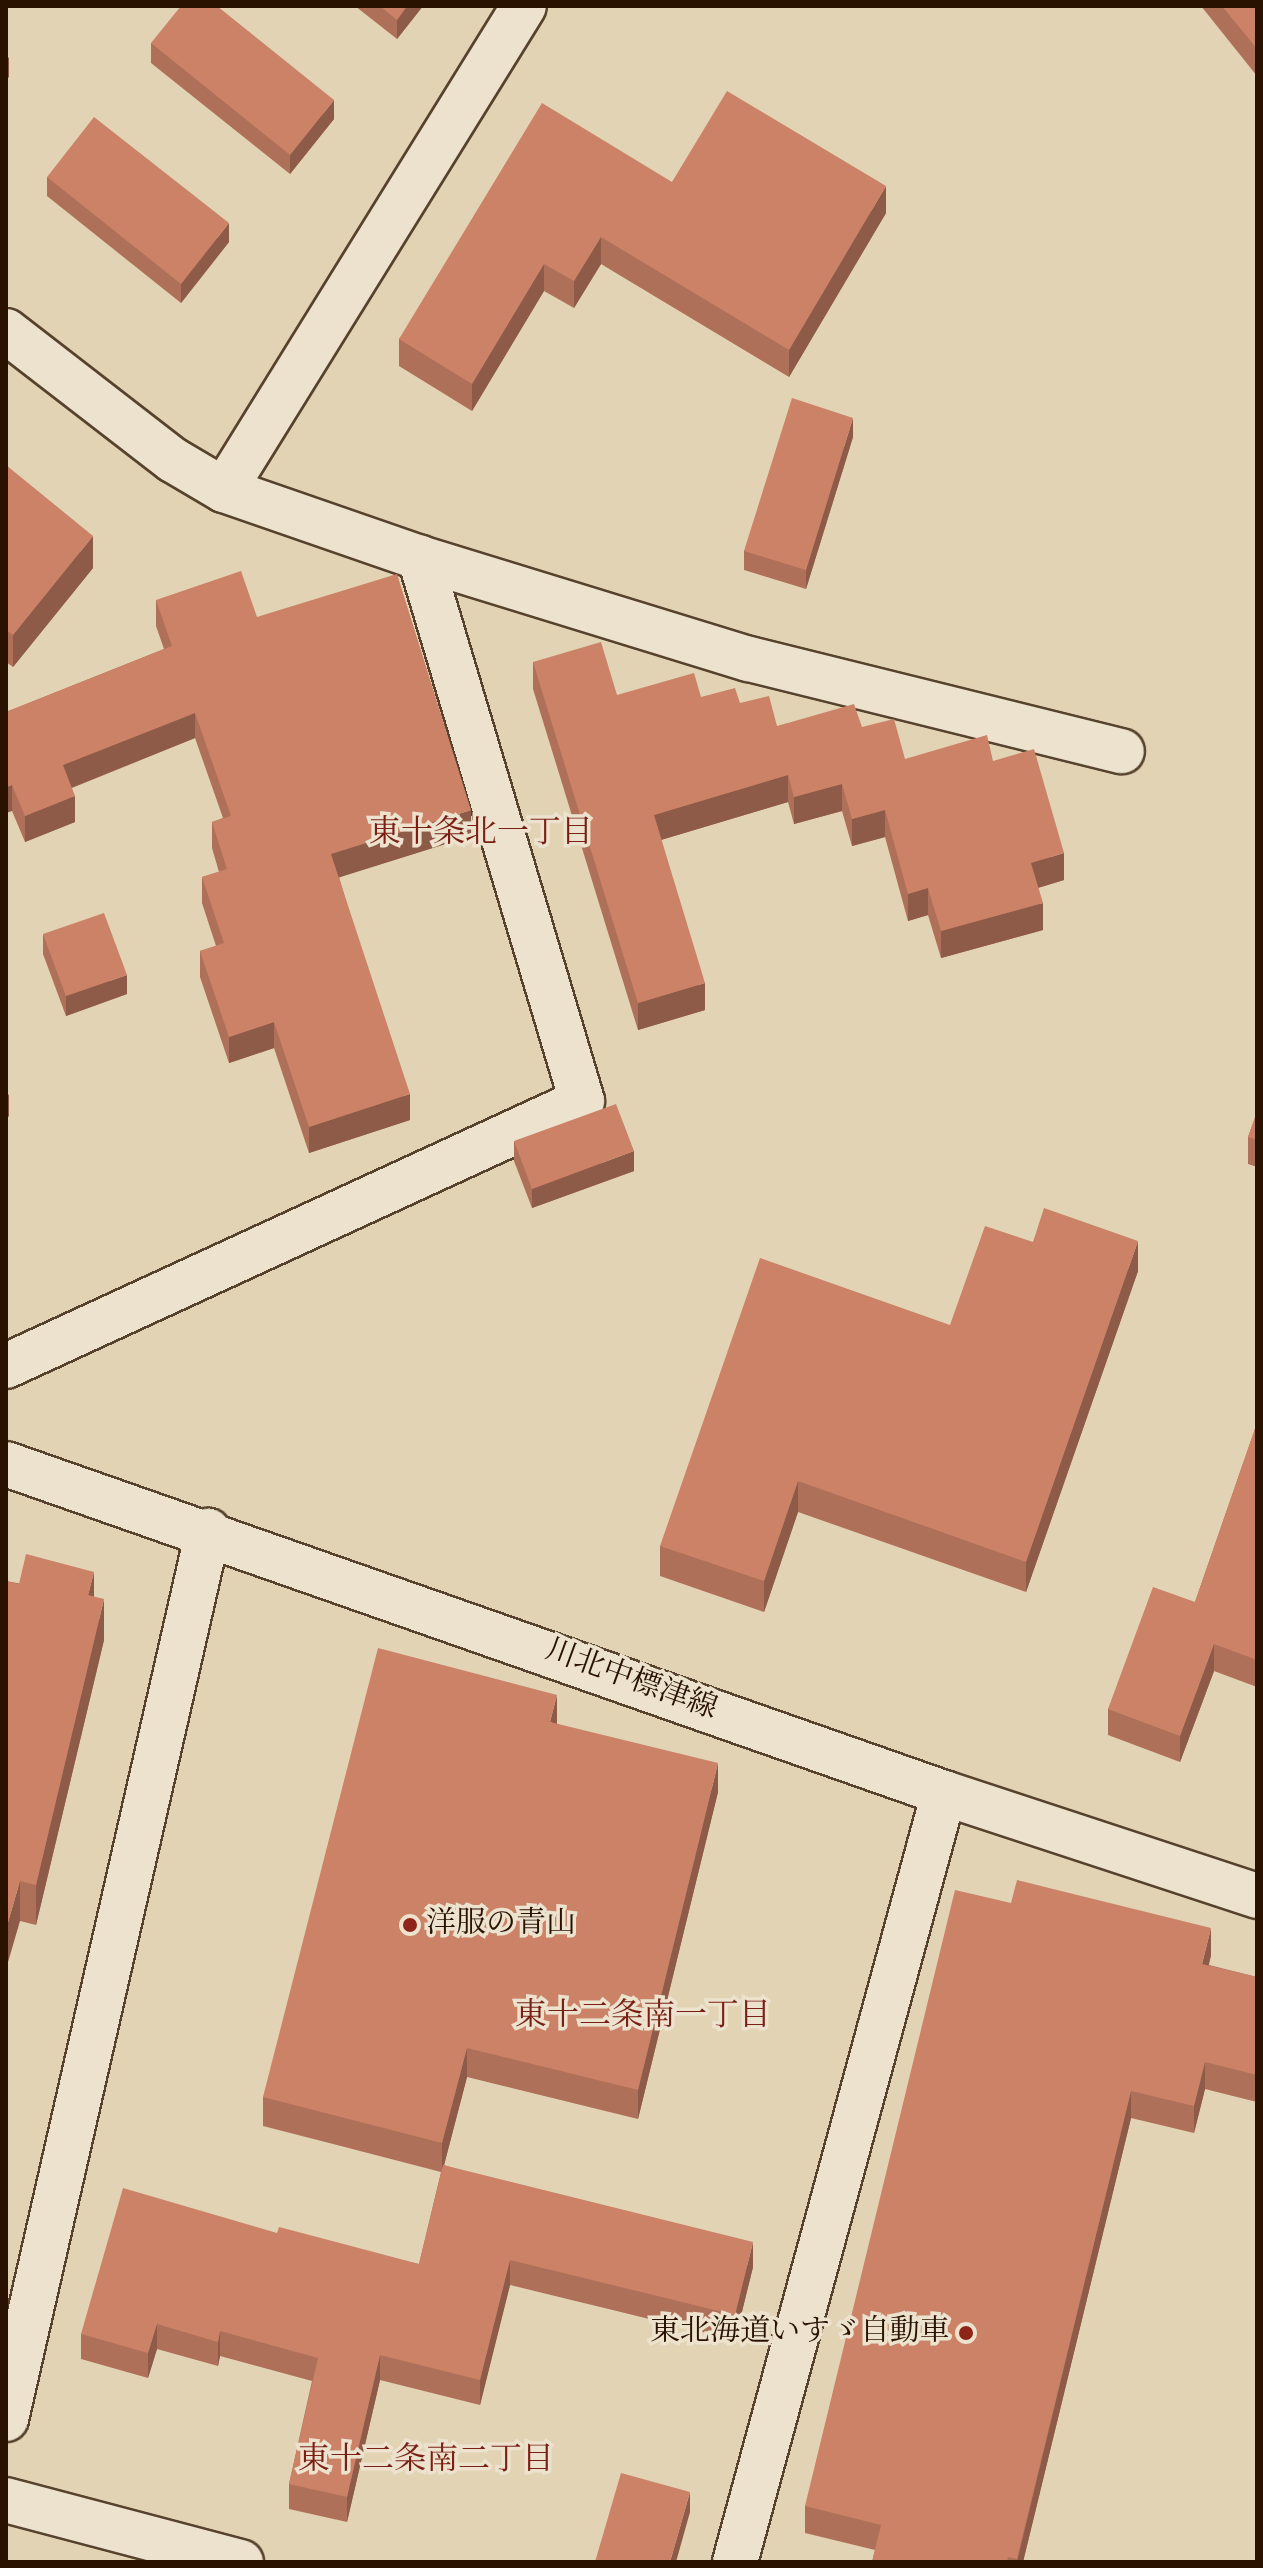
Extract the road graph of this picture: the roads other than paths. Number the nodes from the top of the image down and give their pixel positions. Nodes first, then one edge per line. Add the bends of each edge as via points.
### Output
1 (524, 6) edge
2 (6, 331) edge
3 (224, 490) junction
4 (420, 558) junction
5 (1122, 751) dead end
6 (6, 1366) edge
7 (6, 1464) edge
8 (208, 1531) junction
9 (944, 1793) junction
10 (1257, 1896) edge
11 (6, 2419) edge
12 (6, 2500) edge
13 (241, 2562) edge
14 (735, 2562) edge

1 - 3 street
2 - 3 street via 173,460
3 - 4 street
4 - 5 street via 749,659
4 - 6 street via 582,1101
7 - 8 street, 川北中標津線
8 - 9 street, 川北中標津線
8 - 11 street
9 - 10 street, 川北中標津線
9 - 14 street
12 - 13 street

